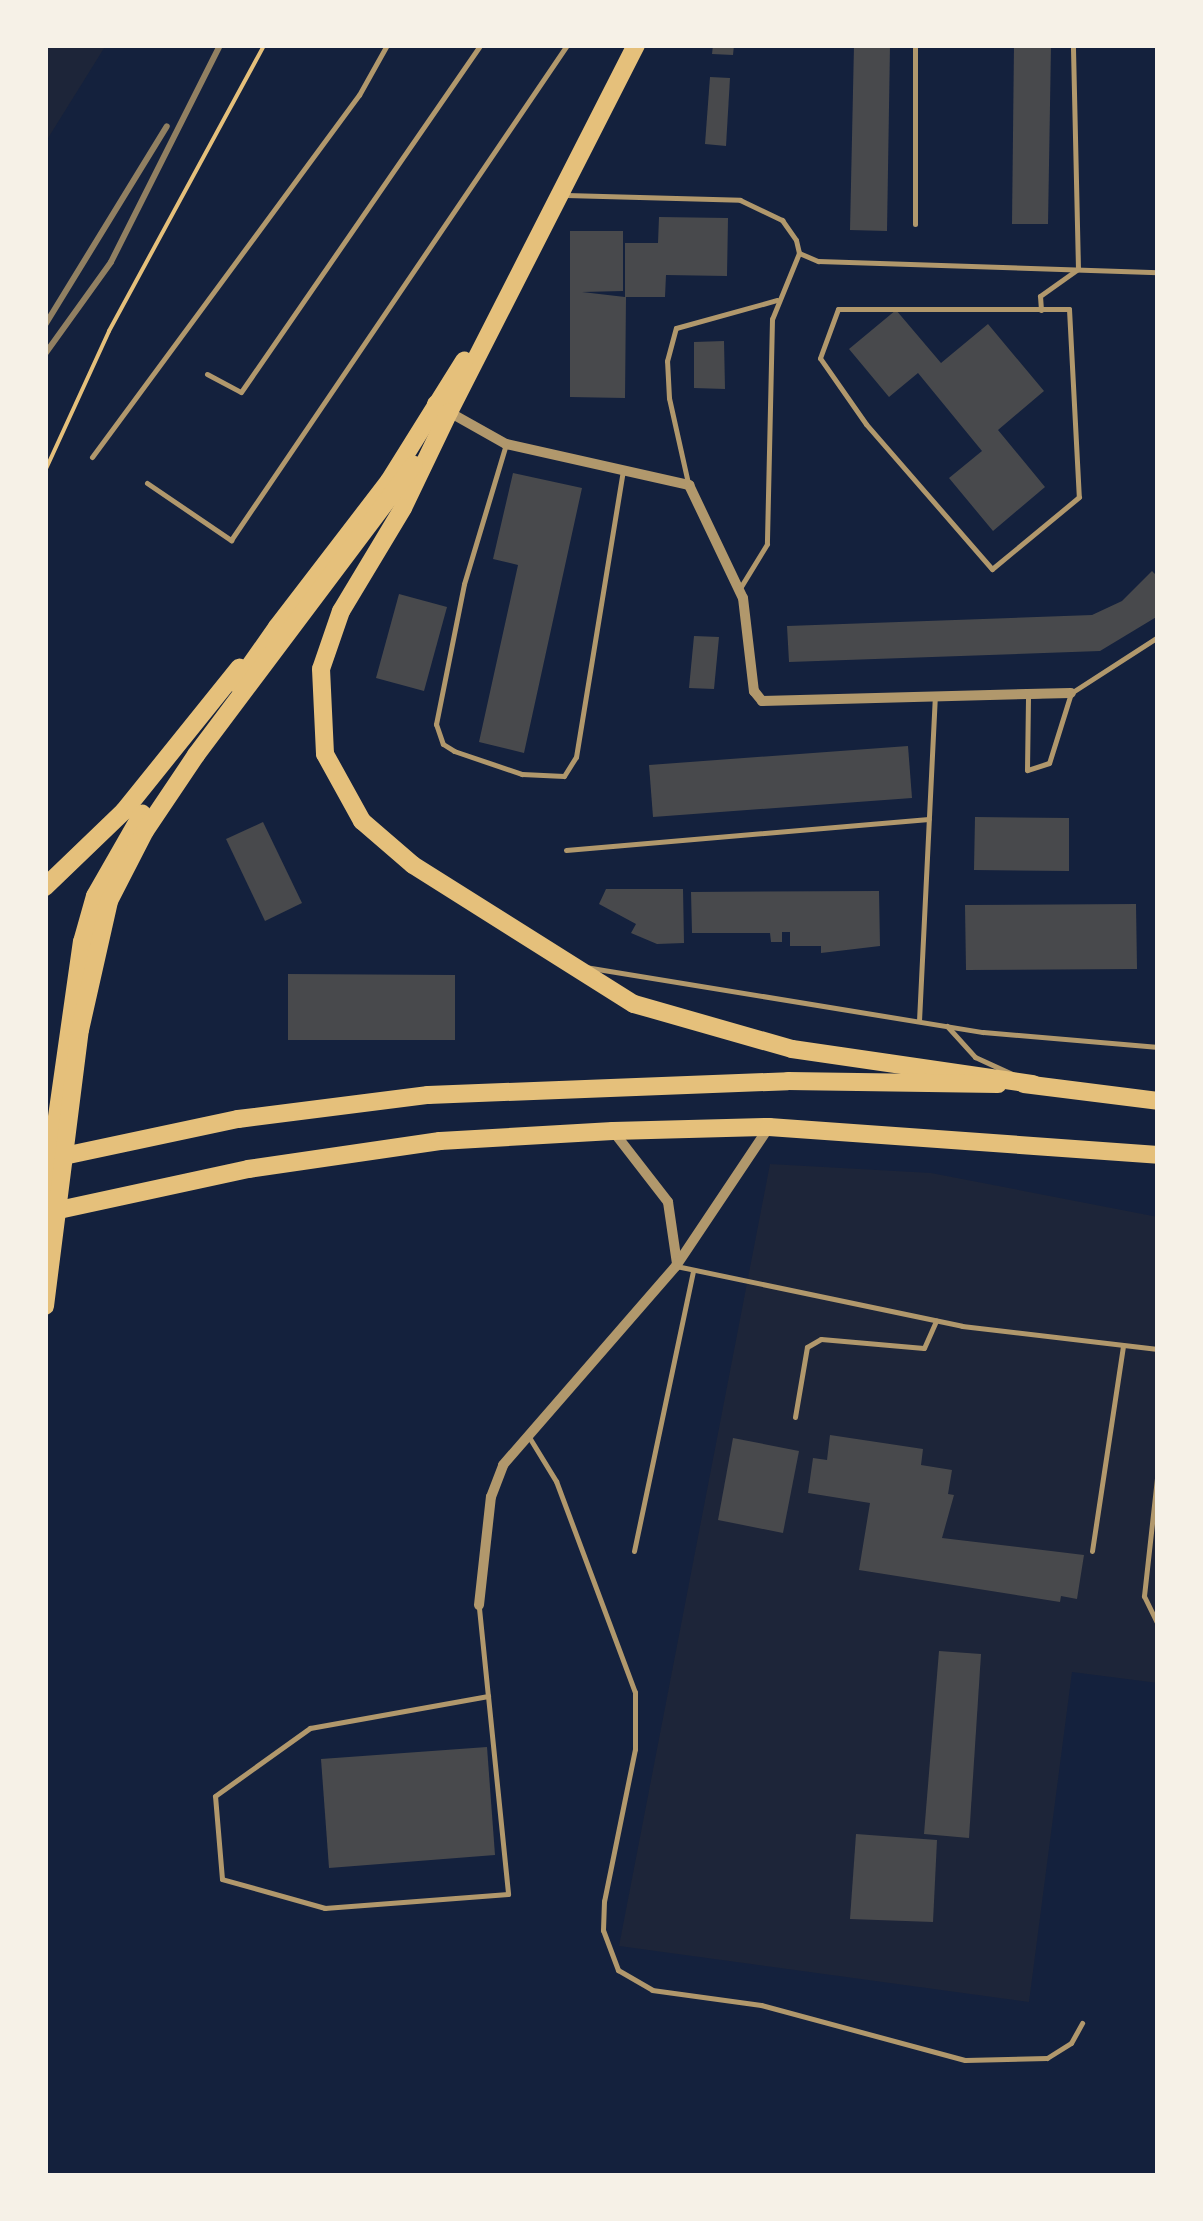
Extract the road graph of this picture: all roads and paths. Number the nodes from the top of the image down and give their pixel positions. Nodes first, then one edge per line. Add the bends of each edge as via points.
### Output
1 (264, 45) edge
2 (387, 45) edge
3 (480, 45) edge
4 (568, 45) edge
5 (636, 45) edge
6 (915, 45) edge
7 (1073, 45) edge
8 (563, 195) junction
9 (915, 224) dead end
10 (799, 253) junction
11 (1078, 269) junction
12 (1158, 272) edge
13 (776, 300) junction
14 (1041, 310) junction
15 (207, 374) dead end
16 (442, 408) junction
17 (506, 444) junction
18 (92, 457) dead end
19 (623, 468) junction
20 (45, 471) edge
21 (147, 482) dead end
22 (688, 486) junction
23 (740, 589) junction
24 (278, 627) junction
25 (1158, 637) edge
26 (1072, 693) junction
27 (935, 697) junction
28 (929, 819) junction
29 (566, 850) dead end
30 (45, 888) edge
31 (567, 967) junction
32 (919, 1021) junction
33 (947, 1026) junction
34 (73, 1029) junction
35 (1158, 1047) edge
36 (1033, 1084) junction
37 (1158, 1101) edge
38 (769, 1127) junction
39 (612, 1130) junction
40 (1158, 1155) edge
41 (45, 1160) edge
42 (45, 1201) edge
43 (45, 1214) edge
44 (676, 1266) junction
45 (693, 1270) junction
46 (45, 1306) edge
47 (936, 1321) junction
48 (1123, 1345) junction
49 (1158, 1349) edge
50 (795, 1417) dead end
51 (526, 1432) junction
52 (1158, 1469) edge
53 (634, 1550) dead end
54 (1092, 1552) dead end
55 (479, 1604) joint
56 (1158, 1625) edge
57 (488, 1696) junction
58 (1082, 2023) dead end

1 - 20 path via 109,331
2 - 18 lane via 359,95
3 - 15 lane via 240,392
4 - 21 lane via 231,540
5 - 8 main road
6 - 9 lane
7 - 11 lane
8 - 10 lane via 740,200 782,220
8 - 16 main road
10 - 11 lane via 818,261
10 - 13 lane
11 - 12 lane
11 - 14 lane via 1040,296
13 - 22 lane via 687,323 670,340 669,398
13 - 23 lane via 770,527 762,560
14 - 14 lane via 1069,309 1079,497 992,569 866,424 820,358 838,309
16 - 17 street
16 - 24 main road
16 - 31 main road via 429,460 330,636 319,728 333,775 377,836
16 - 34 main road via 370,529 145,830 109,901
17 - 19 street
17 - 19 lane via 464,584 436,724 454,752 522,774 564,776 576,757
19 - 22 street
22 - 23 street
23 - 27 street via 757,698
24 - 30 main road via 124,811
24 - 34 main road via 135,824 95,896
25 - 26 lane
26 - 26 lane via 1049,763 1027,770 1028,696
26 - 27 street
27 - 28 lane
28 - 29 lane
28 - 32 lane
31 - 32 lane via 634,970 727,993
31 - 36 main road via 634,1004 712,1031
32 - 33 lane
33 - 35 lane
33 - 36 lane via 976,1057
34 - 42 main road
34 - 46 main road
36 - 37 main road
36 - 41 main road via 769,1081 428,1095 238,1120
38 - 39 main road
38 - 40 main road
38 - 44 street
39 - 43 main road via 440,1141 248,1169
39 - 44 street via 668,1202
44 - 45 lane
44 - 51 street
45 - 47 lane
45 - 53 lane
47 - 48 lane
47 - 50 lane via 924,1348 821,1339 808,1347
48 - 49 lane
48 - 54 lane
51 - 55 street via 490,1497
51 - 58 lane via 556,1482 634,1692 635,1749 604,1901 604,1930 618,1970 652,1990 761,2005 964,2060 1047,2058 1072,2043
52 - 56 lane via 1144,1596
55 - 57 lane
57 - 57 lane via 508,1894 325,1908 222,1880 214,1796 310,1728

